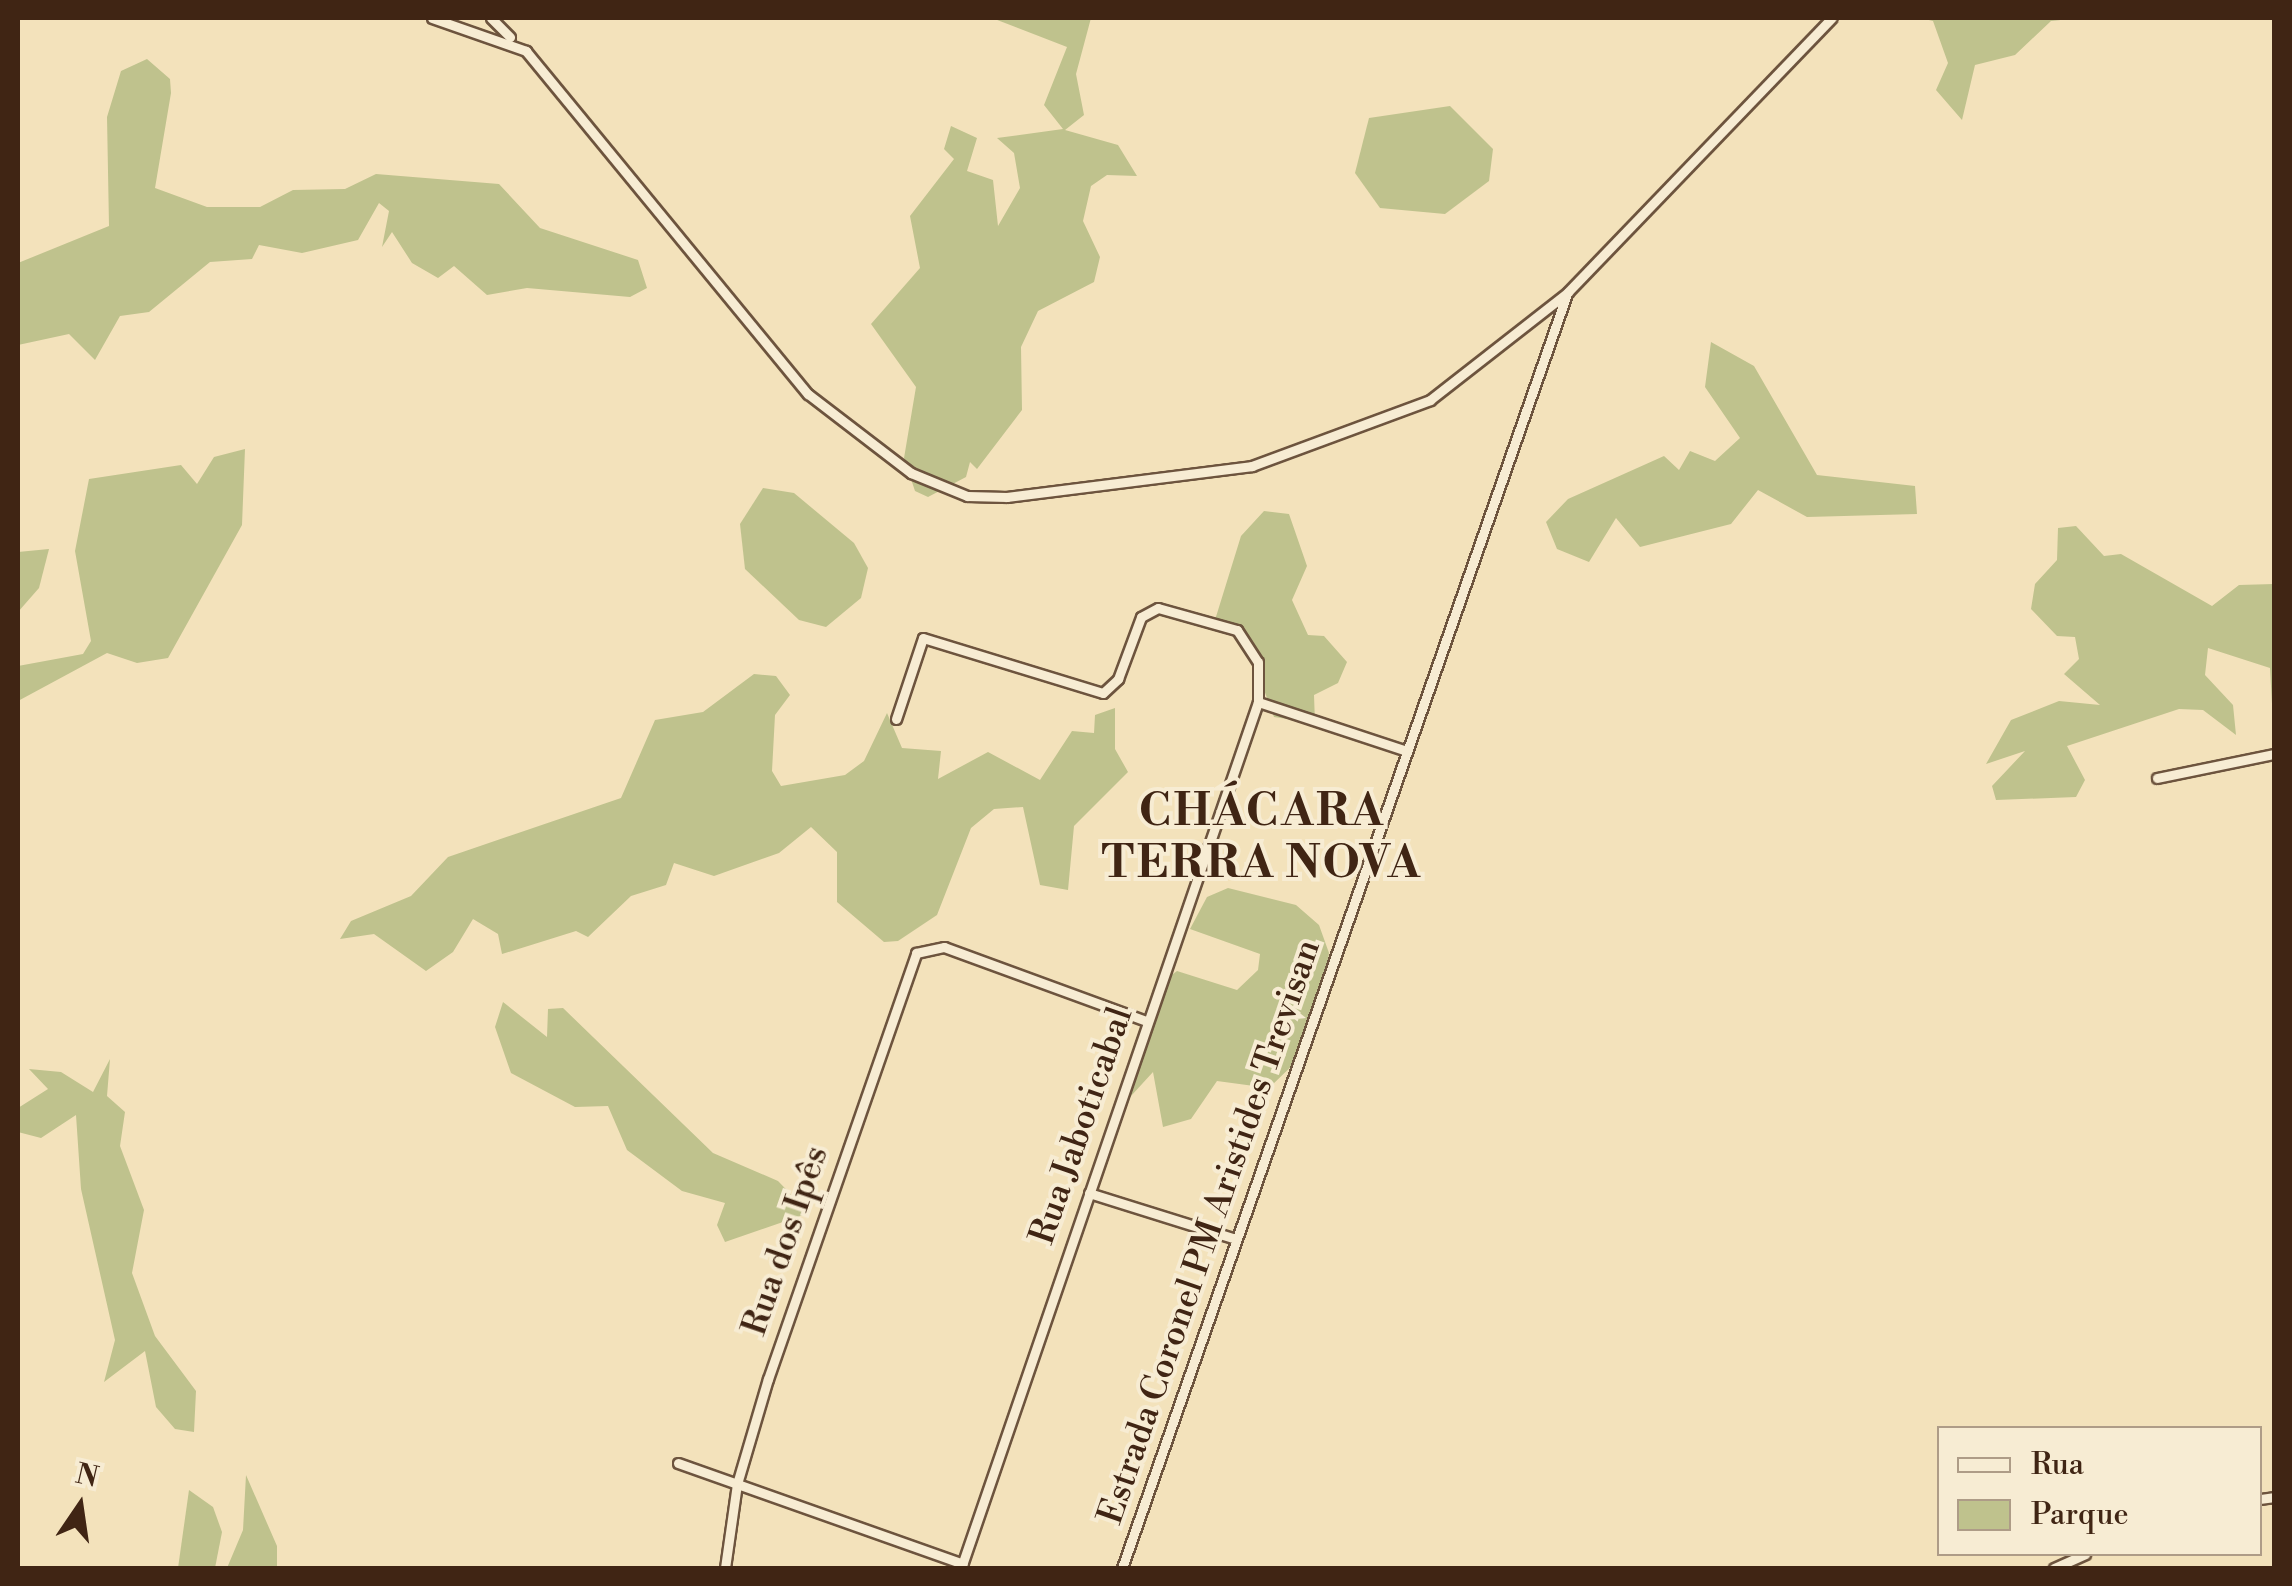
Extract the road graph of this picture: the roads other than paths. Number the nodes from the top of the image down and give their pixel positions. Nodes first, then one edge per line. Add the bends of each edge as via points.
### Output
1 (432, 18) edge
2 (491, 18) edge
3 (1832, 18) edge
4 (512, 38) junction
5 (1568, 292) junction
6 (1258, 702) junction
7 (896, 719) dead end
8 (1407, 752) junction
9 (2274, 754) edge
10 (2157, 778) dead end
11 (1146, 1021) junction
12 (1090, 1193) junction
13 (1236, 1240) junction
14 (678, 1463) dead end
15 (737, 1484) junction
16 (2081, 1556) edge
17 (962, 1566) edge
18 (725, 1568) edge
19 (1122, 1568) edge
20 (2054, 1568) edge

1 - 4 street
2 - 4 street
3 - 5 street
4 - 5 street via 565,91 808,394 911,474 967,496 1156,485 1252,466 1430,400
5 - 8 street, Estrada Coronel PM Aristides Trevisan
6 - 7 street via 1250,638 1150,609 1103,692 928,637
6 - 8 street
6 - 11 street, Rua Jaboticabal
8 - 13 street, Estrada Coronel PM Aristides Trevisan
9 - 10 street
11 - 12 street, Rua Jaboticabal
11 - 15 street, Rua dos Ipês via 932,946 909,969
12 - 13 street
12 - 17 street, Rua Jaboticabal
13 - 19 street, Estrada Coronel PM Aristides Trevisan
14 - 15 street
15 - 17 street
15 - 18 street, Rua dos Ipês
16 - 20 street

